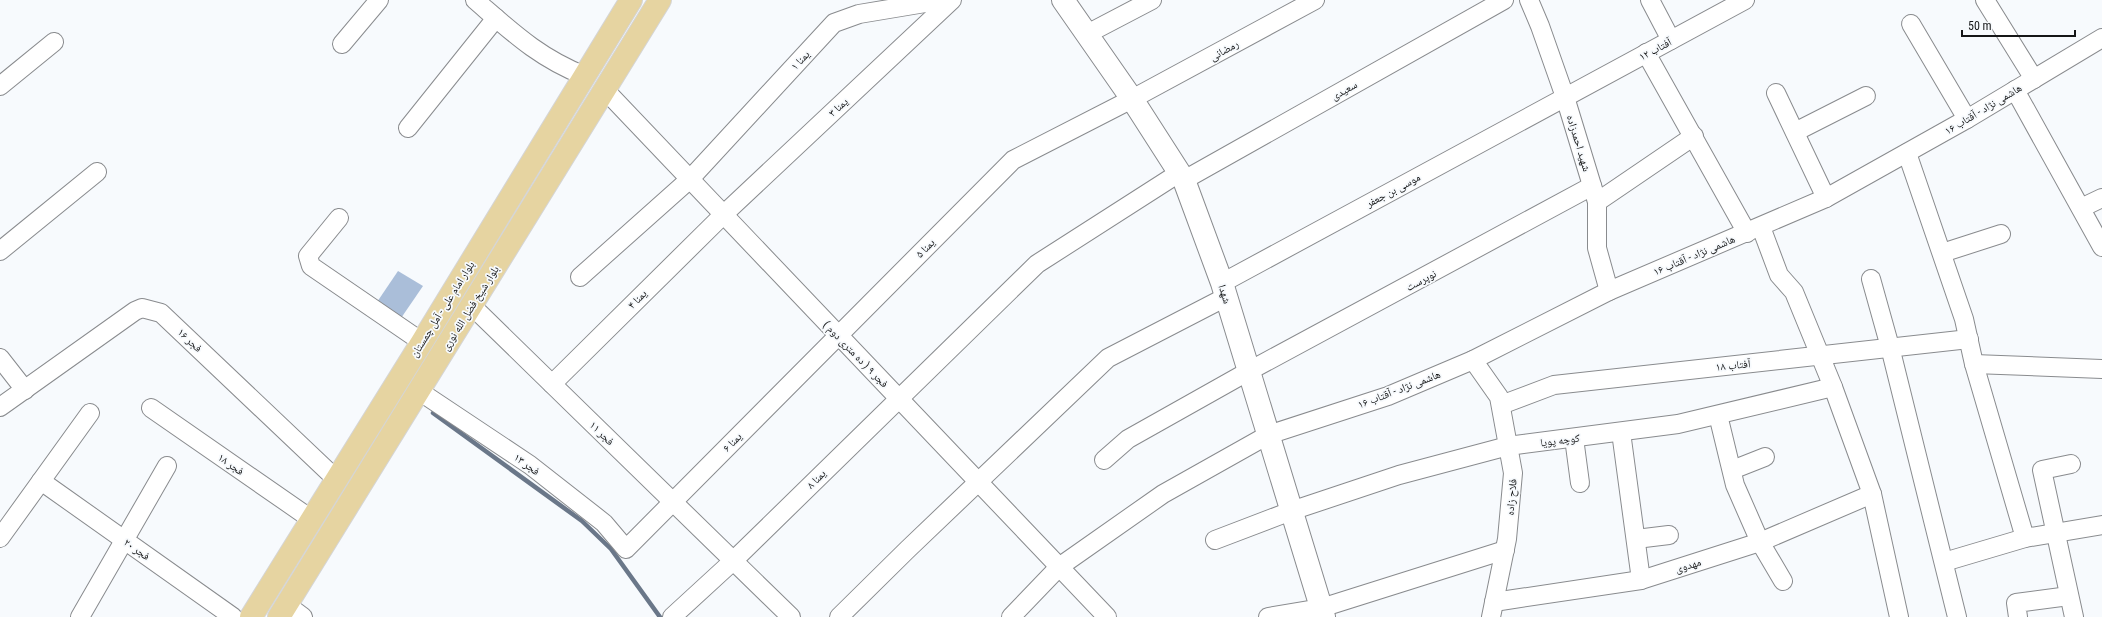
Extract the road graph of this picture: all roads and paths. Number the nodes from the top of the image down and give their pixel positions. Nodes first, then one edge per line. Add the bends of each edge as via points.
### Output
1 (379, 0) edge
2 (475, 0) edge
3 (631, 0) edge
4 (647, 0) edge
5 (660, 0) edge
6 (943, 0) edge
7 (952, 0) edge
8 (1063, 0) edge
9 (1152, 0) edge
10 (1315, 0) edge
11 (1504, 0) edge
12 (1529, 0) edge
13 (1650, 0) edge
14 (1745, 0) edge
15 (1986, 0) edge
16 (496, 18) junction
17 (1911, 24) dead end
18 (1087, 34) junction
19 (2102, 38) edge
20 (1671, 40) junction
21 (54, 42) dead end
22 (634, 42) junction
23 (342, 44) dead end
24 (1646, 54) junction
25 (585, 76) junction
26 (2034, 79) junction
27 (0, 86) edge
28 (605, 90) junction
29 (2014, 90) junction
30 (1776, 93) dead end
31 (1866, 96) dead end
32 (1565, 97) junction
33 (1132, 99) junction
34 (1967, 119) junction
35 (408, 128) dead end
36 (1795, 132) junction
37 (1694, 136) junction
38 (1907, 153) junction
39 (1013, 160) joint
40 (97, 172) dead end
41 (1182, 176) junction
42 (690, 179) junction
43 (1595, 194) junction
44 (1826, 198) junction
45 (2102, 198) edge
46 (2081, 208) junction
47 (723, 214) junction
48 (339, 218) dead end
49 (494, 222) junction
50 (1754, 230) junction
51 (515, 233) junction
52 (2001, 234) dead end
53 (2102, 247) edge
54 (0, 251) edge
55 (1942, 253) junction
56 (1037, 264) joint
57 (580, 277) dead end
58 (1871, 279) dead end
59 (1224, 290) junction
60 (1609, 291) junction
61 (472, 306) junction
62 (838, 335) junction
63 (1969, 339) junction
64 (422, 342) junction
65 (1890, 347) junction
66 (1820, 355) junction
67 (0, 358) edge
68 (1473, 360) junction
69 (1974, 364) junction
70 (2102, 369) edge
71 (1249, 372) junction
72 (552, 384) junction
73 (1833, 387) junction
74 (25, 390) junction
75 (419, 391) junction
76 (898, 398) junction
77 (1501, 405) junction
78 (0, 407) edge
79 (151, 408) dead end
80 (90, 413) dead end
81 (1718, 415) junction
82 (1621, 432) junction
83 (1268, 435) junction
84 (1574, 438) junction
85 (1508, 446) junction
86 (1765, 457) dead end
87 (1104, 460) dead end
88 (2071, 464) dead end
89 (167, 466) dead end
90 (1732, 470) junction
91 (336, 479) junction
92 (41, 481) junction
93 (979, 482) junction
94 (1580, 483) dead end
95 (1872, 494) junction
96 (673, 502) junction
97 (1291, 511) junction
98 (7, 515) edge
99 (311, 519) junction
100 (2102, 525) edge
101 (2056, 533) junction
102 (1669, 535) dead end
103 (0, 538) edge
104 (2025, 538) junction
105 (1636, 539) junction
106 (125, 540) junction
107 (1215, 540) dead end
108 (1760, 542) junction
109 (626, 549) joint
110 (1505, 550) junction
111 (733, 561) junction
112 (1944, 562) junction
113 (1059, 567) junction
114 (1641, 580) junction
115 (1784, 581) dead end
116 (2069, 596) junction
117 (1493, 610) edge
118 (1322, 612) edge
119 (290, 613) edge
120 (80, 617) edge
121 (233, 617) edge
122 (251, 617) edge
123 (672, 617) edge
124 (791, 617) edge
125 (839, 617) edge
126 (1011, 617) edge
127 (1107, 617) edge
128 (1268, 617) edge
129 (1899, 617) edge
130 (1957, 617) edge
131 (2018, 617) edge
132 (2074, 617) edge

1 - 23 street
2 - 16 street
3 - 25 main road, بلوار امام علی - آمل چمستان
4 - 22 main road via 635,19
5 - 22 main road, بلوار شیخ فضل الله نوری
6 - 42 street, یمنا ۱ via 859,14 834,23
7 - 47 street, یمنا ۳
8 - 18 main road, شهدا
9 - 18 street
10 - 33 street, رمضانی
11 - 41 street, سعیدی
12 - 32 street, شهید احمدزاده
13 - 20 street
14 - 20 street, آفتاب ۱۲
15 - 26 street
16 - 25 street via 545,58
16 - 35 street
17 - 34 street
18 - 33 main road, شهدا
19 - 26 street, هاشمی نژاد - آقتاب ۱۶
20 - 24 street, آفتاب ۱۲
21 - 27 street
22 - 28 main road, بلوار شیخ فضل الله نوری
24 - 32 street, آفتاب ۱۲
24 - 37 street
25 - 49 main road, بلوار امام علی - آمل چمستان
26 - 29 street, هاشمی نژاد - آقتاب ۱۶
28 - 42 street, فجر ۹ ( ده متری دوم )
28 - 51 main road, بلوار شیخ فضل الله نوری
29 - 34 street, هاشمی نژاد - آقتاب ۱۶
29 - 46 street
30 - 36 street
31 - 36 street
32 - 43 street, شهید احمدزاده
32 - 59 street, موسی بن جعفر
33 - 39 street, رمضانی
33 - 41 main road, شهدا
34 - 38 street, هاشمی نژاد - آقتاب ۱۶
36 - 44 street
37 - 43 street, نوپرست
37 - 50 street
38 - 44 street, هاشمی نژاد - آقتاب ۱۶
38 - 55 street
39 - 62 street, یمنا ۵
40 - 54 street
41 - 56 street, سعیدی
41 - 59 main road, شهدا
42 - 47 street, فجر ۹ ( ده متری دوم )
42 - 57 street, یمنا ۱
43 - 60 street, شهید احمدزاده via 1597,248
43 - 71 street, نوپرست
44 - 50 street, هاشمی نژاد - آقتاب ۱۶
45 - 46 street
46 - 53 street
47 - 62 street, فجر ۹ ( ده متری دوم )
47 - 72 street, یمنا ۴
48 - 64 street via 308,256 311,266
49 - 51 main road
49 - 64 main road, بلوار امام علی - آمل چمستان
50 - 60 street, هاشمی نژاد - آقتاب ۱۶
50 - 66 street via 1779,275 1794,292
51 - 61 main road, بلوار شیخ فضل الله نوری
52 - 55 street
55 - 63 street
56 - 76 street, یمنا ۸
58 - 65 street
59 - 71 main road, شهدا
59 - 93 street, موسی بن جعفر via 1108,358
60 - 68 street, هاشمی نژاد - آقتاب ۱۶
61 - 72 street, فجر ۱۱
61 - 75 main road, بلوار شیخ فضل الله نوری
62 - 76 street, فجر ۹ ( ده متری دوم )
62 - 96 street, یمنا ۶
63 - 65 street, آفتاب ۱۸
63 - 69 street
64 - 91 main road, بلوار امام علی - آمل چمستان
65 - 66 street, آفتاب ۱۸
65 - 112 street
66 - 73 street
66 - 77 street, آفتاب ۱۸ via 1554,385
67 - 74 street
68 - 77 street, فلاح زاده via 1499,397
68 - 83 street, هاشمی نژاد - آقتاب ۱۶ via 1388,396
69 - 70 street
69 - 104 street
71 - 83 main road, شهدا
71 - 87 street, نوپرست via 1128,439
72 - 96 street, فجر ۱۱
73 - 81 street, کوچه پویا
73 - 95 street
74 - 78 street, فجر ۱۶
74 - 91 street, فجر ۱۶ via 135,311 142,308 161,313
75 - 109 street, فجر ۱۳ via 530,465 604,523
75 - 119 main road, بلوار شیخ فضل الله نوری
76 - 93 street, فجر ۹ ( ده متری دوم )
76 - 111 street, یمنا ۸
77 - 85 street, فلاح زاده
79 - 99 street, فجر ۱۸
80 - 92 street
81 - 82 street, کوچه پویا
81 - 90 street
82 - 84 street, کوچه پویا
82 - 105 street
83 - 97 main road, شهدا
83 - 113 street, هاشمی نژاد - آقتاب ۱۶ via 1163,494
84 - 85 street, کوچه پویا
84 - 94 street
85 - 97 street, کوچه پویا via 1399,475
85 - 110 street, فلاح زاده via 1513,473
86 - 90 street
88 - 101 street via 2042,470
89 - 106 street
90 - 108 street via 1735,485
91 - 99 main road, بلوار امام علی - آمل چمستان
92 - 98 street
92 - 106 street, فجر ۲۰
93 - 113 street, فجر ۹ ( ده متری دوم )
93 - 125 street, موسی بن جعفر
95 - 108 street, مهدوی
95 - 129 street
96 - 109 street, یمنا ۶
96 - 111 street, فجر ۱۱
97 - 107 street, کوچه پویا
97 - 118 main road, شهدا
98 - 103 street
99 - 122 main road, بلوار امام علی - آمل چمستان
100 - 101 street
101 - 104 street
101 - 116 street
102 - 105 street
104 - 112 street
105 - 114 street
106 - 120 street
106 - 121 street, فجر ۲۰
108 - 114 street, مهدوی
108 - 115 street
110 - 117 street, فلاح زاده
110 - 118 street
111 - 123 street, یمنا ۸
111 - 124 street, فجر ۱۱
112 - 130 street
113 - 126 street, هاشمی نژاد - آقتاب ۱۶
113 - 127 street, فجر ۹ ( ده متری دوم )
114 - 117 street, مهدوی
116 - 131 street via 2016,602
116 - 132 street
118 - 128 street

